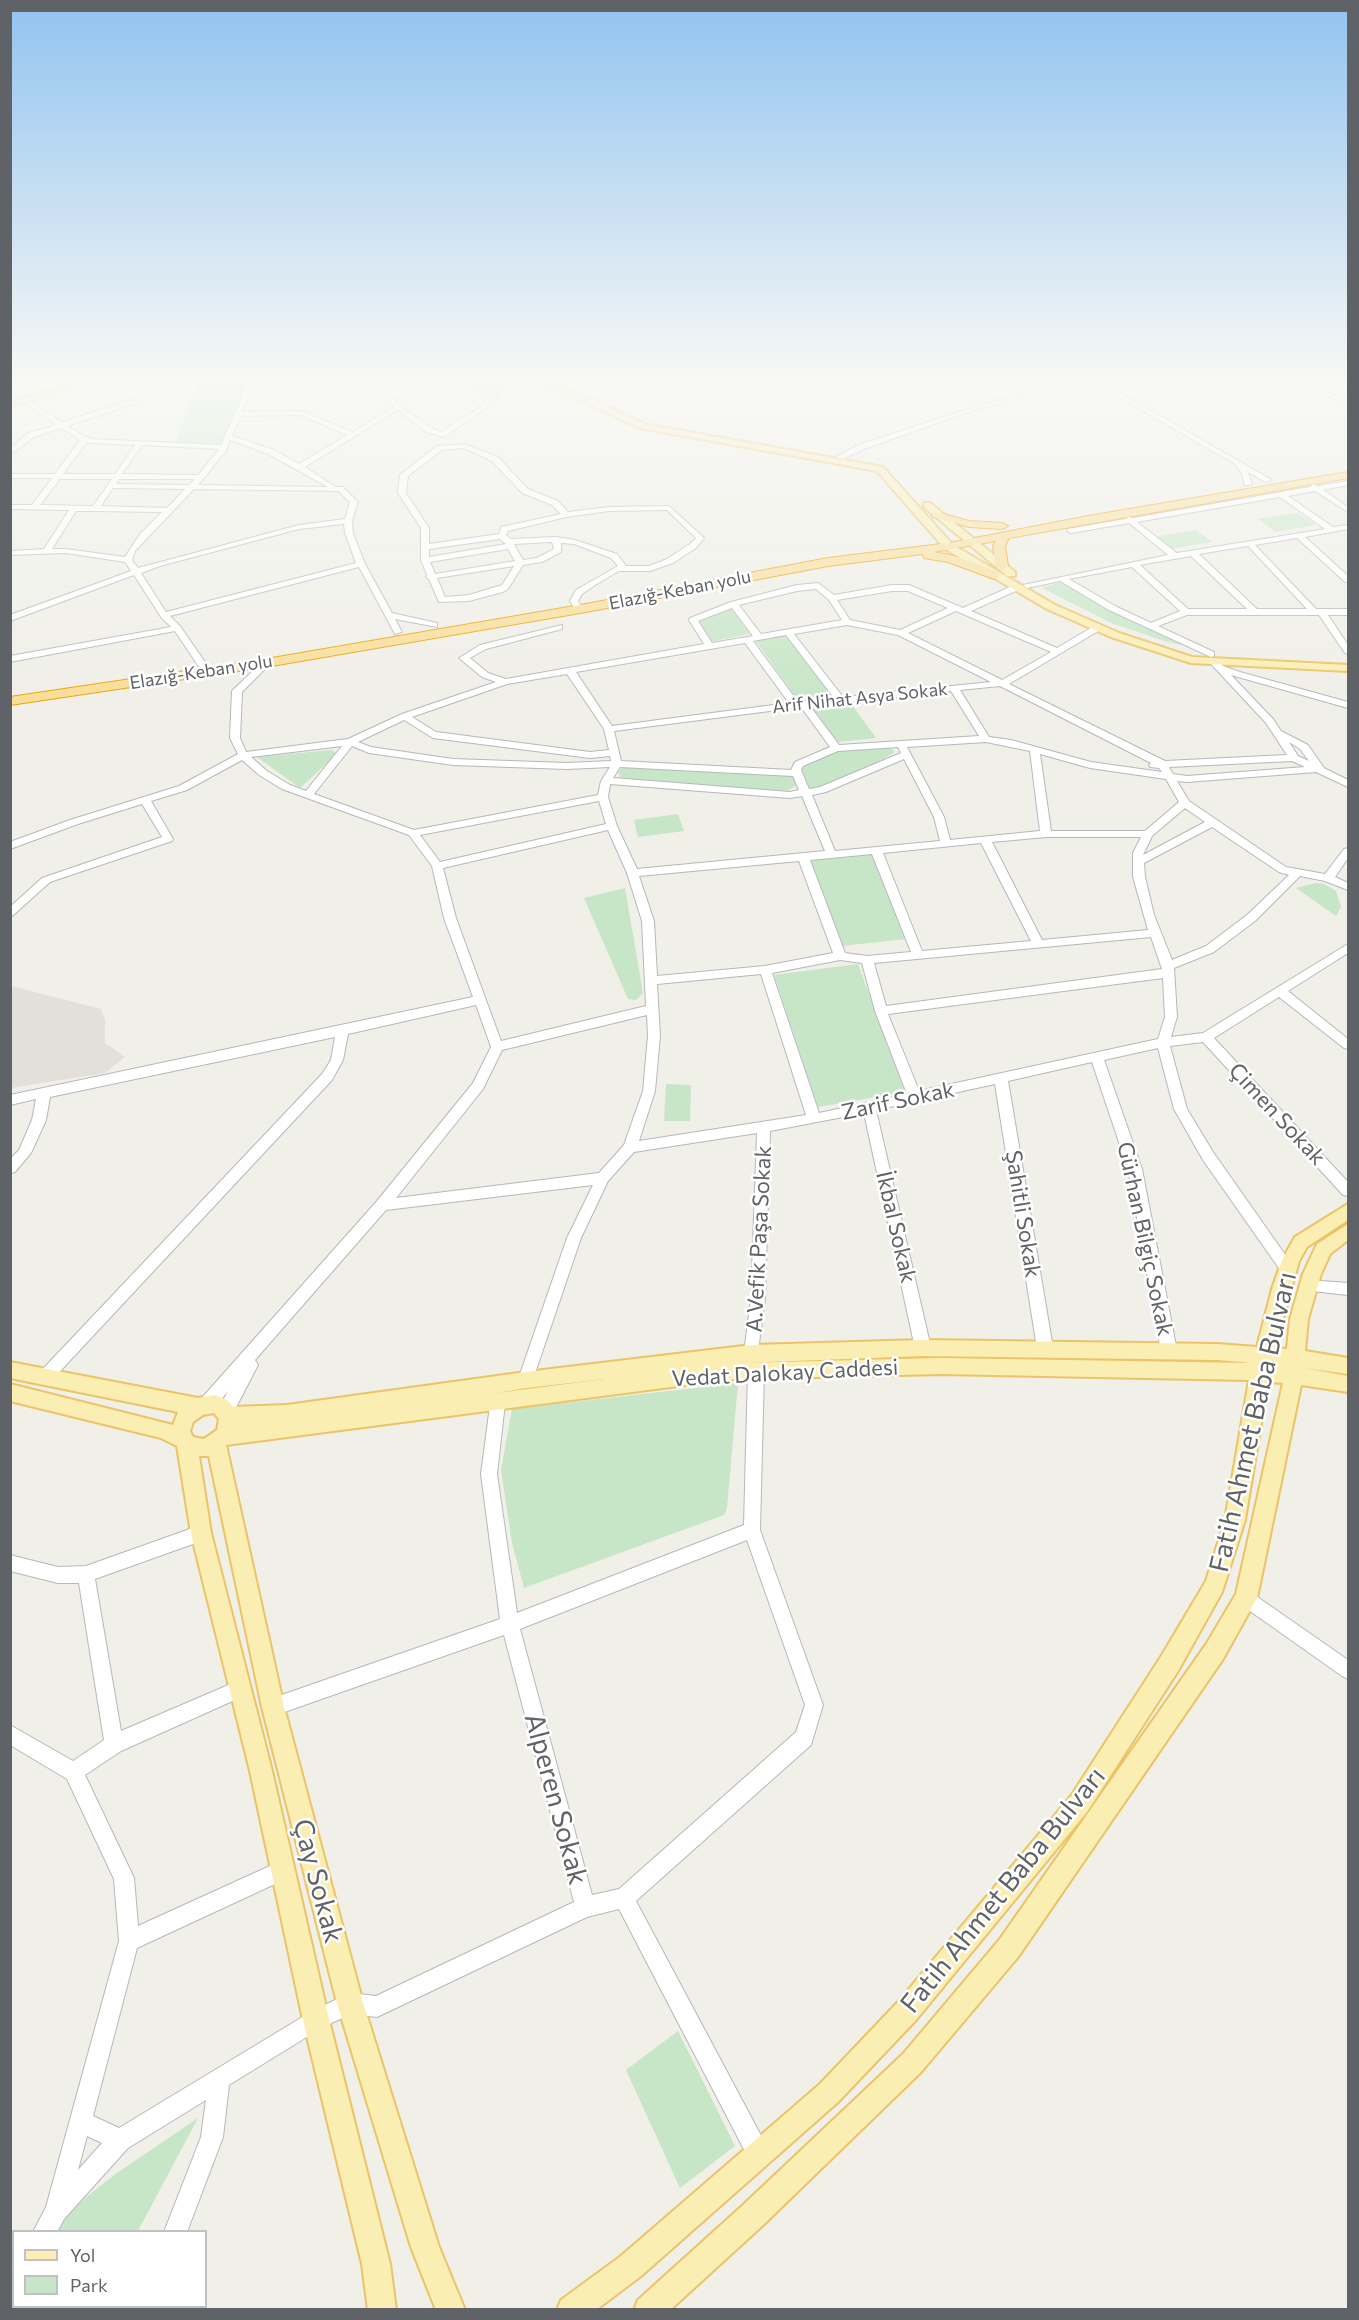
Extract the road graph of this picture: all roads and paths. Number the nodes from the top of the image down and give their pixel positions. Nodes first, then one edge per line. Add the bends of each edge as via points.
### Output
1 (52, 484) edge
2 (194, 484) edge
3 (331, 484) edge
4 (403, 484) edge
5 (519, 484) edge
6 (894, 484) edge
7 (906, 484) edge
8 (1247, 484) edge
9 (1325, 484) edge
10 (1312, 485) junction
11 (110, 486) joint
12 (336, 487) junction
13 (191, 488) junction
14 (1281, 494) junction
15 (10, 507) edge
16 (34, 508) junction
17 (74, 508) junction
18 (95, 509) junction
19 (167, 510) junction
20 (1348, 510) edge
21 (566, 515) junction
22 (936, 515) junction
23 (1129, 519) junction
24 (348, 521) junction
25 (1348, 527) edge
26 (1332, 530) junction
27 (1003, 531) junction
28 (1071, 531) dead end
29 (960, 533) junction
30 (940, 536) junction
31 (1300, 536) junction
32 (556, 539) junction
33 (507, 541) junction
34 (971, 542) junction
35 (1250, 544) junction
36 (426, 547) junction
37 (949, 547) junction
38 (47, 551) junction
39 (10, 553) edge
40 (1193, 553) junction
41 (896, 554) junction
42 (1175, 556) junction
43 (128, 560) junction
44 (425, 560) junction
45 (520, 563) junction
46 (361, 564) junction
47 (1134, 564) junction
48 (622, 568) junction
49 (998, 571) junction
50 (138, 573) junction
51 (430, 577) junction
52 (1061, 578) junction
53 (1348, 580) edge
54 (1021, 586) junction
55 (832, 598) junction
56 (734, 604) junction
57 (577, 605) junction
58 (962, 608) junction
59 (1253, 610) junction
60 (1186, 612) junction
61 (1318, 612) junction
62 (1348, 612) edge
63 (164, 615) junction
64 (390, 615) junction
65 (10, 618) edge
66 (848, 622) junction
67 (434, 625) junction
68 (1150, 626) junction
69 (559, 627) dead end
70 (177, 628) junction
71 (1097, 628) junction
72 (398, 632) junction
73 (789, 633) junction
74 (901, 633) junction
75 (759, 638) junction
76 (748, 640) junction
77 (710, 646) junction
78 (1057, 651) junction
79 (1348, 651) edge
80 (1213, 658) junction
81 (10, 659) edge
82 (1348, 659) edge
83 (266, 663) junction
84 (202, 665) junction
85 (1348, 668) edge
86 (570, 671) junction
87 (1233, 676) junction
88 (505, 682) junction
89 (1004, 683) junction
90 (954, 688) junction
91 (10, 693) edge
92 (10, 700) edge
93 (840, 700) junction
94 (800, 704) junction
95 (1348, 705) edge
96 (405, 716) junction
97 (609, 729) junction
98 (1278, 732) junction
99 (986, 739) junction
100 (350, 742) junction
101 (836, 747) junction
102 (904, 749) junction
103 (1035, 751) junction
104 (243, 755) junction
105 (615, 758) junction
106 (1293, 758) junction
107 (1162, 764) junction
108 (1319, 769) junction
109 (1128, 770) junction
110 (797, 773) junction
111 (1169, 776) junction
112 (606, 781) junction
113 (1348, 784) edge
114 (804, 793) junction
115 (307, 796) junction
116 (603, 797) junction
117 (145, 800) junction
118 (1185, 803) junction
119 (1213, 822) junction
120 (612, 826) junction
121 (413, 833) junction
122 (1046, 834) junction
123 (1148, 834) junction
124 (985, 840) junction
125 (946, 843) junction
126 (10, 846) edge
127 (876, 849) junction
128 (1348, 851) edge
129 (831, 853) junction
130 (803, 856) junction
131 (1138, 862) junction
132 (437, 866) junction
133 (633, 873) junction
134 (1296, 874) junction
135 (1328, 878) junction
136 (1346, 886) edge
137 (1348, 902) edge
138 (10, 914) edge
139 (1153, 933) junction
140 (1039, 944) junction
141 (1345, 955) edge
142 (840, 956) junction
143 (918, 956) junction
144 (867, 960) junction
145 (765, 970) junction
146 (1167, 970) junction
147 (651, 981) junction
148 (1279, 991) junction
149 (479, 1000) junction
150 (652, 1009) junction
151 (881, 1011) junction
152 (342, 1031) junction
153 (1206, 1037) junction
154 (1163, 1042) junction
155 (1348, 1045) edge
156 (497, 1047) junction
157 (1096, 1058) junction
158 (1001, 1079) junction
159 (44, 1093) junction
160 (915, 1098) junction
161 (10, 1100) edge
162 (868, 1107) junction
163 (814, 1119) junction
164 (764, 1126) junction
165 (630, 1147) junction
166 (10, 1168) edge
167 (603, 1178) junction
168 (1348, 1191) edge
169 (382, 1205) junction
170 (1348, 1211) edge
171 (1348, 1231) edge
172 (1288, 1270) junction
173 (1308, 1286) junction
174 (1348, 1290) edge
175 (259, 1347) junction
176 (923, 1348) junction
177 (1045, 1348) junction
178 (1168, 1351) junction
179 (754, 1362) junction
180 (1262, 1364) junction
181 (1348, 1366) edge
182 (1296, 1367) junction
183 (10, 1370) edge
184 (45, 1377) junction
185 (525, 1380) junction
186 (1348, 1384) edge
187 (10, 1392) edge
188 (496, 1403) junction
189 (202, 1406) junction
190 (227, 1413) junction
191 (220, 1439) junction
192 (184, 1442) junction
193 (752, 1530) junction
194 (201, 1533) junction
195 (10, 1563) edge
196 (86, 1574) junction
197 (1246, 1598) junction
198 (510, 1624) junction
199 (1348, 1670) edge
200 (240, 1689) junction
201 (273, 1707) junction
202 (10, 1734) edge
203 (114, 1744) junction
204 (74, 1772) junction
205 (283, 1870) junction
206 (624, 1898) junction
207 (585, 1907) junction
208 (129, 1941) junction
209 (350, 2003) junction
210 (316, 2020) junction
211 (219, 2081) junction
212 (79, 2121) junction
213 (120, 2140) junction
214 (759, 2153) junction
215 (56, 2211) junction
216 (45, 2230) edge
217 (176, 2230) edge
218 (382, 2310) edge
219 (451, 2310) edge
220 (571, 2310) edge
221 (648, 2310) edge

1 - 16 street
2 - 13 street
3 - 12 street
4 - 36 street via 402,493 425,528
5 - 21 street via 525,491 555,503
6 - 30 main road
7 - 22 main road
8 - 27 highway, Elazığ-Keban yolu
9 - 10 street
10 - 14 street
10 - 20 street
10 - 27 highway, Elazığ-Keban yolu
11 - 13 street
11 - 18 street
12 - 13 street
12 - 24 street via 354,502
13 - 19 street
14 - 23 street
14 - 26 street
15 - 16 street
16 - 17 street
17 - 18 street
17 - 38 street
18 - 19 street
19 - 43 street via 131,551
21 - 33 street via 504,529
21 - 48 street via 609,509 669,508 700,538 660,565
22 - 27 highway
22 - 29 main road
23 - 28 street
23 - 42 street
24 - 46 street
24 - 50 street via 280,532 157,564
25 - 26 street
26 - 31 street
27 - 29 highway, Elazığ-Keban yolu
27 - 34 highway, Elazığ-Keban yolu
27 - 49 highway
29 - 30 highway, Elazığ-Keban yolu
29 - 34 main road
30 - 37 main road
30 - 57 highway, Elazığ-Keban yolu
31 - 35 street
31 - 53 street
32 - 33 street
32 - 45 street via 555,554
32 - 48 street via 605,552 617,558
33 - 36 street
33 - 44 street
33 - 45 street
34 - 37 highway, Elazığ-Keban yolu
34 - 49 main road
35 - 40 street
35 - 61 street
36 - 44 street
37 - 41 highway, Elazığ-Keban yolu
37 - 49 main road
38 - 39 street
38 - 43 street
40 - 42 street
40 - 59 street
41 - 49 highway via 951,559
41 - 57 highway, Elazığ-Keban yolu
42 - 47 street
43 - 50 street
44 - 51 street
45 - 51 street
45 - 51 street via 500,590 454,600 440,598
46 - 63 street
46 - 64 street
47 - 52 street
47 - 60 street
48 - 57 street via 585,588
49 - 54 main road
50 - 63 street
50 - 65 street
52 - 54 street
52 - 68 street
54 - 58 street
54 - 71 main road
54 - 80 main road via 1116,628
55 - 56 street via 814,585
55 - 58 street via 909,588
55 - 66 street
56 - 75 street
56 - 77 street via 693,620
57 - 67 highway, Elazığ-Keban yolu
57 - 83 highway, Elazığ-Keban yolu
58 - 74 street
58 - 78 street
59 - 60 street
59 - 61 street
60 - 68 street
61 - 62 street
61 - 79 street
63 - 70 street
64 - 67 street
64 - 72 street
66 - 73 street
66 - 74 street
67 - 72 highway, Elazığ-Keban yolu
68 - 80 street
69 - 88 street via 483,647 464,658 485,675
70 - 81 street
70 - 84 street
71 - 78 street, Arif Nihat Asya Sokak
71 - 80 main road via 1191,660
72 - 84 highway, Elazığ-Keban yolu
73 - 75 street
73 - 93 street
74 - 89 street
75 - 76 street
76 - 77 street
76 - 94 street
77 - 86 street
78 - 89 street, Arif Nihat Asya Sokak
80 - 82 main road
80 - 85 main road
80 - 87 street
83 - 92 highway, Elazığ-Keban yolu
83 - 104 street via 237,691 235,738
84 - 91 highway, Elazığ-Keban yolu
86 - 88 street
86 - 97 street
87 - 95 street
87 - 98 street
88 - 96 street
89 - 90 street, Arif Nihat Asya Sokak
89 - 107 street
90 - 93 street, Arif Nihat Asya Sokak
90 - 99 street
93 - 94 street, Arif Nihat Asya Sokak
94 - 97 street, Arif Nihat Asya Sokak
94 - 101 street
96 - 100 street
96 - 105 street via 433,735
97 - 105 street
98 - 106 street
98 - 108 street via 1304,747
99 - 102 street
99 - 103 street
100 - 104 street
100 - 105 street via 369,750 453,762 567,766
100 - 115 street
101 - 102 street
101 - 110 street via 799,764
102 - 114 street via 822,790
102 - 125 street via 939,817
103 - 109 street
103 - 122 street
104 - 115 street via 262,773
104 - 117 street via 183,788
105 - 110 street
105 - 112 street
106 - 107 street
106 - 108 street
107 - 109 street
107 - 111 street
108 - 111 street
108 - 113 street
109 - 111 street
110 - 114 street
111 - 118 street
112 - 114 street
112 - 116 street
114 - 129 street
115 - 121 street
116 - 120 street
116 - 121 street
117 - 126 street
117 - 138 street via 168,839 46,880
118 - 119 street
118 - 123 street
119 - 131 street
119 - 134 street via 1283,870
120 - 132 street
120 - 133 street
121 - 132 street
122 - 123 street
122 - 124 street
123 - 131 street via 1138,853
124 - 125 street
124 - 140 street
125 - 127 street
127 - 129 street
127 - 143 street
128 - 135 street
129 - 130 street
130 - 133 street
130 - 142 street
131 - 139 street
132 - 149 street via 450,918
133 - 147 street via 648,921
134 - 135 street
134 - 146 street via 1251,918 1218,943
135 - 136 street
136 - 137 street
139 - 140 street
139 - 146 street
140 - 143 street
141 - 148 street
142 - 144 street
142 - 145 street
143 - 144 street
144 - 151 street
145 - 147 street
145 - 163 street
146 - 151 street
146 - 154 street via 1171,1017
147 - 150 street
148 - 153 street
148 - 155 street
149 - 152 street
149 - 156 street
150 - 156 street
150 - 165 street via 649,1091
151 - 160 street
152 - 159 street
152 - 184 street via 337,1060 327,1077
153 - 154 street, Zarif Sokak
153 - 168 street, Çimen Sokak
154 - 157 street, Zarif Sokak
154 - 172 street via 1181,1108 1208,1156
156 - 169 street via 478,1086
157 - 158 street, Zarif Sokak
157 - 178 street, Gürhan Bilgiç Sokak via 1135,1169
158 - 160 street, Zarif Sokak
158 - 177 street, Şahitli Sokak
159 - 161 street
159 - 166 street via 24,1153
160 - 162 street, Zarif Sokak
162 - 163 street, Zarif Sokak
162 - 176 street, İkbal Sokak
163 - 164 street, Zarif Sokak
164 - 165 street, Zarif Sokak
164 - 179 street, A.Vefik Paşa Sokak
165 - 167 street
167 - 169 street
167 - 185 street via 574,1238
169 - 175 street
170 - 172 main road, Fatih Ahmet Baba Bulvarı via 1301,1242
171 - 173 main road, Fatih Ahmet Baba Bulvarı via 1323,1249
172 - 180 main road, Fatih Ahmet Baba Bulvarı
173 - 174 street
173 - 182 main road, Fatih Ahmet Baba Bulvarı via 1299,1319
175 - 189 street
175 - 190 street
176 - 177 main road, Vedat Dalokay Caddesi
176 - 179 main road, Vedat Dalokay Caddesi
177 - 178 main road, Vedat Dalokay Caddesi
178 - 180 main road, Vedat Dalokay Caddesi
179 - 180 main road, Vedat Dalokay Caddesi via 941,1366
179 - 185 main road, Vedat Dalokay Caddesi
179 - 188 main road, Vedat Dalokay Caddesi
179 - 193 street, A.Vefik Paşa Sokak
180 - 182 main road, Vedat Dalokay Caddesi
180 - 214 main road, Fatih Ahmet Baba Bulvarı via 1235,1520 1215,1585 1170,1663 1079,1804 907,2011 829,2093
181 - 182 main road, Vedat Dalokay Caddesi
182 - 186 main road, Vedat Dalokay Caddesi
182 - 197 main road, Fatih Ahmet Baba Bulvarı
183 - 184 main road
184 - 189 main road
185 - 190 main road, Vedat Dalokay Caddesi via 287,1414
187 - 192 main road via 164,1430
188 - 191 main road, Vedat Dalokay Caddesi
188 - 198 street, Alperen Sokak via 489,1474
189 - 190 main road via 220,1406
189 - 192 main road via 181,1424
190 - 191 main road via 228,1429
191 - 192 main road via 201,1448
191 - 201 main road, Çay Sokak
192 - 194 main road, Çay Sokak
193 - 198 street
193 - 206 street via 814,1705 804,1738
194 - 196 street
194 - 200 main road, Çay Sokak
195 - 196 street via 58,1575
196 - 203 street
197 - 199 street
197 - 221 main road, Fatih Ahmet Baba Bulvarı via 1215,1651 1077,1853 994,1965 912,2062
198 - 201 street
198 - 207 street, Alperen Sokak
200 - 203 street
200 - 205 main road, Çay Sokak
201 - 209 main road, Çay Sokak
202 - 204 street
203 - 204 street
204 - 208 street via 124,1878
205 - 208 street
205 - 210 main road, Çay Sokak
206 - 207 street, Alperen Sokak
206 - 214 street
207 - 209 street via 377,2007
208 - 212 street
209 - 210 street
209 - 219 main road, Çay Sokak via 425,2247
210 - 211 street
210 - 218 main road, Çay Sokak via 376,2264
211 - 213 street
211 - 217 street via 212,2137
212 - 213 street
212 - 215 street
213 - 215 street
214 - 220 main road, Fatih Ahmet Baba Bulvarı via 631,2266
215 - 216 street

